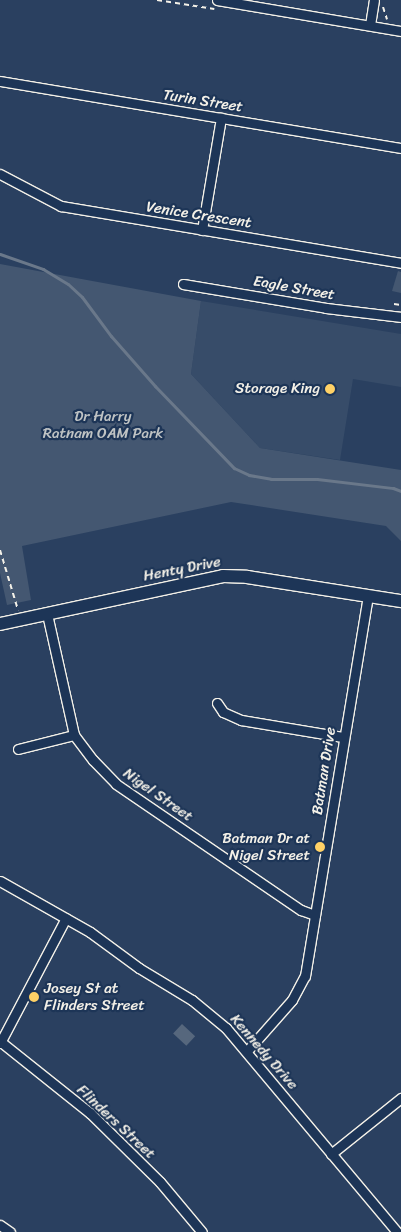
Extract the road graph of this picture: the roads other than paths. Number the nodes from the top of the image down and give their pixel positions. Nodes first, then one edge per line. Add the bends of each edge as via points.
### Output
1 (217, 0) edge
2 (374, 0) edge
3 (370, 26) junction
4 (401, 30) edge
5 (0, 81) edge
6 (220, 118) junction
7 (401, 148) edge
8 (0, 174) edge
9 (203, 225) junction
10 (401, 263) edge
11 (183, 284) dead end
12 (401, 317) edge
13 (368, 596) junction
14 (401, 601) edge
15 (47, 614) junction
16 (0, 624) edge
17 (217, 703) dead end
18 (74, 736) junction
19 (343, 737) junction
20 (18, 748) dead end
21 (0, 881) edge
22 (315, 915) junction
23 (66, 918) junction
24 (0, 1043) edge
25 (247, 1051) junction
26 (401, 1098) edge
27 (331, 1154) junction
28 (0, 1225) edge
29 (10, 1232) edge
30 (202, 1232) edge
31 (397, 1232) edge

1 - 3 street
2 - 3 street
3 - 4 street
5 - 6 street, Turin Street
6 - 7 street, Turin Street
6 - 9 street
8 - 9 street, Venice Crescent via 62,206
9 - 10 street, Venice Crescent
11 - 12 street, Eagle Street
13 - 14 street, Henty Drive
13 - 15 street, Henty Drive via 222,576
13 - 19 street, Batman Drive
15 - 16 street, Henty Drive
15 - 18 street, Nigel Street
17 - 19 street via 223,712 241,720
18 - 20 street
18 - 22 street, Nigel Street via 116,784 301,910
19 - 22 street, Batman Drive
21 - 23 street, Kennedy Drive
22 - 25 street, Batman Drive via 302,984
23 - 24 street
23 - 25 street, Kennedy Drive via 204,1009
24 - 30 street, Flinders Street via 90,1113 160,1182
25 - 27 street, Kennedy Drive
26 - 27 street
27 - 31 street, Kennedy Drive
28 - 29 street

